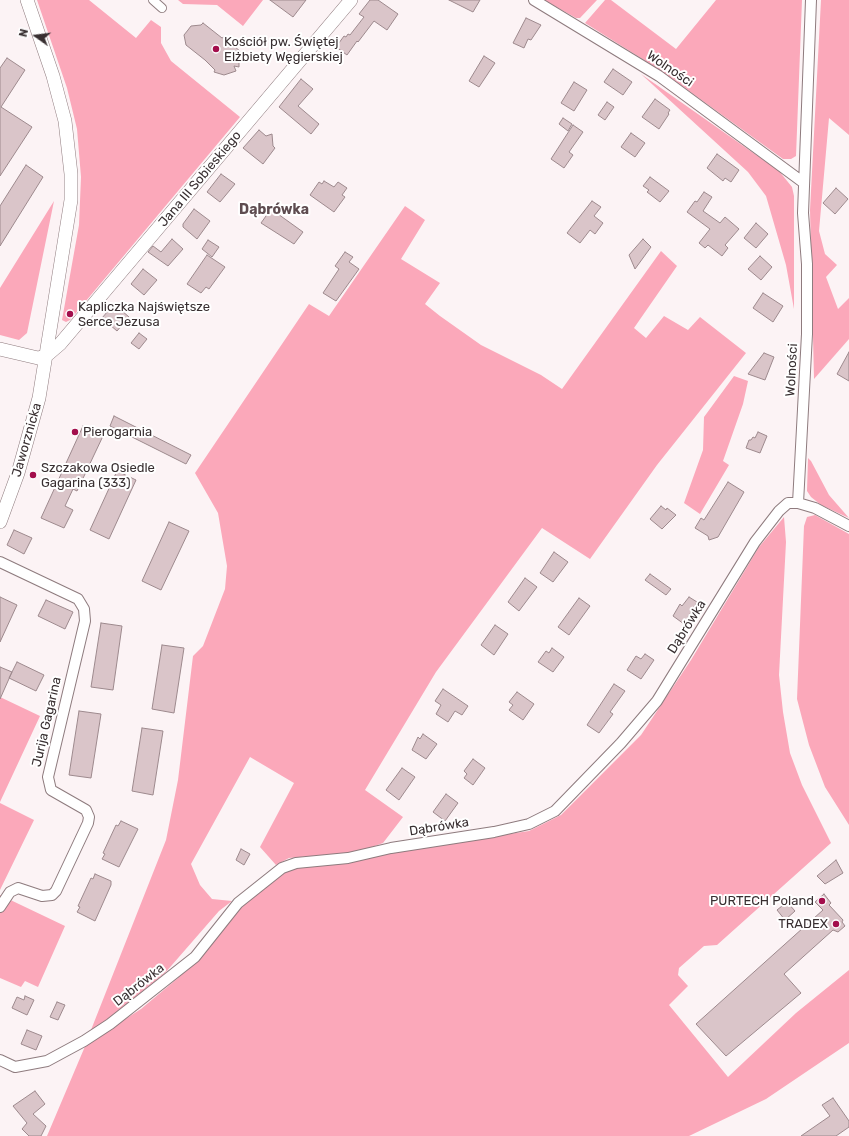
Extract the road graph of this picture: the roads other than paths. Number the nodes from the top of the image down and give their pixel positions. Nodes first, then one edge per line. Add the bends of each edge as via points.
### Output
1 (27, 0) edge
2 (153, 0) edge
3 (351, 0) edge
4 (534, 0) edge
5 (811, 0) edge
6 (162, 8) dead end
7 (804, 183) junction
8 (0, 349) edge
9 (46, 356) junction
10 (798, 503) junction
11 (0, 522) edge
12 (849, 526) edge
13 (0, 562) edge
14 (0, 907) edge
15 (0, 1060) edge

1 - 9 street, Jaworznicka via 60,100 71,174 68,226
2 - 6 street
3 - 9 street, Jana III Sobieskiego via 88,313
4 - 7 street, Wolności via 659,76
5 - 7 street, Wolności
7 - 10 street, Wolności via 807,334
8 - 9 street via 38,358
9 - 11 street, Jaworznicka via 31,430
10 - 12 street via 815,508
10 - 15 street, Dąbrówka via 788,503 779,511 755,542 657,701 621,744 555,811 529,824 494,832 391,848 348,858 296,863 282,868 238,902 195,957 110,1024 47,1061 15,1067
13 - 14 street, Jurija Gagarina via 78,599 84,609 85,621 48,777 51,790 86,810 89,817 52,896 42,896 18,888 10,892

